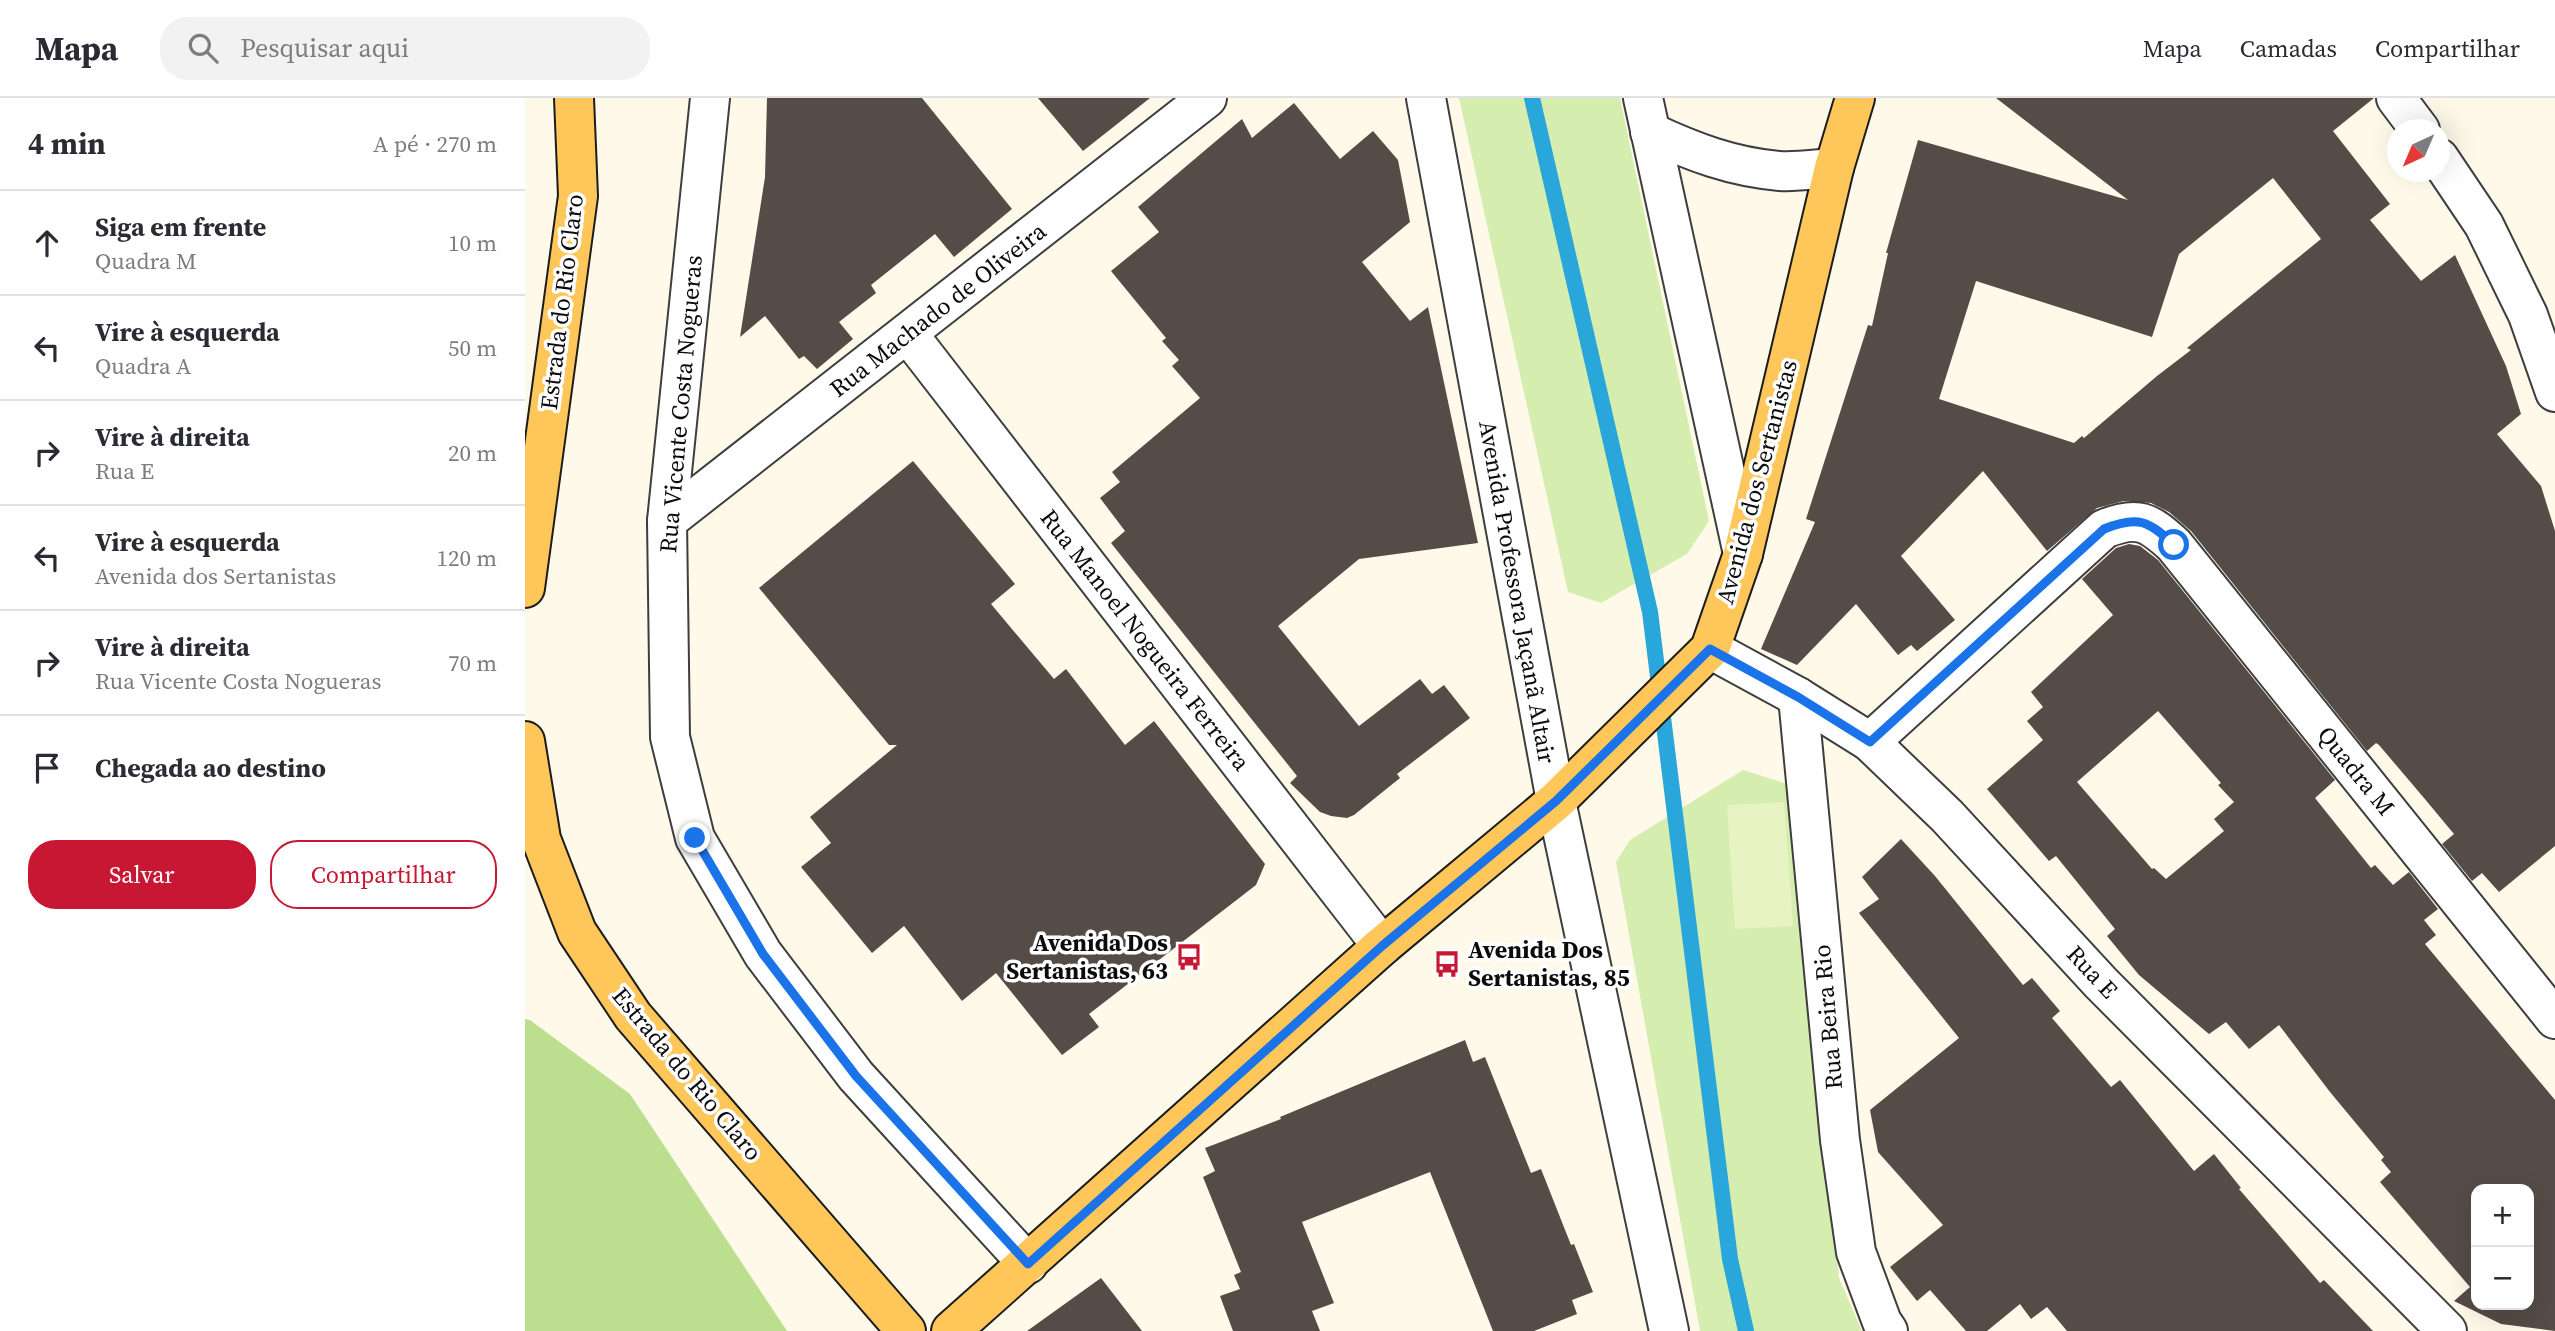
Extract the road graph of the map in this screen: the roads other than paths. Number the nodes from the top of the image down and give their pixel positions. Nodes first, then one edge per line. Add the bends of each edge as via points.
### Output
1 (574, 98) edge
2 (710, 98) edge
3 (1207, 98) edge
4 (1426, 98) edge
5 (1855, 98) edge
6 (2396, 98) edge
7 (1647, 115) edge
8 (2412, 119) edge
9 (1834, 168) junction
10 (2450, 174) edge
11 (908, 334) junction
12 (2555, 392) edge
13 (667, 521) junction
14 (1743, 554) junction
15 (525, 588) edge
16 (1699, 660) junction
17 (1798, 697) junction
18 (525, 741) edge
19 (1870, 742) junction
20 (1556, 801) junction
21 (1382, 946) junction
22 (2555, 1019) edge
23 (1028, 1264) junction
24 (906, 1331) edge
25 (951, 1331) edge
26 (1669, 1331) edge
27 (1888, 1331) edge
28 (2447, 1331) edge

1 - 15 main road, Estrada do Rio Claro via 578,196
2 - 13 street, Rua Vicente Costa Nogueras
3 - 11 street, Rua Machado de Oliveira
4 - 20 street, Avenida Professora Jaçanã Altair
5 - 9 main road, Avenida dos Sertanistas
6 - 8 street
7 - 9 street via 1698,155 1782,171
7 - 14 street
9 - 14 main road, Avenida dos Sertanistas
10 - 12 street via 2484,225 2528,315
11 - 13 street, Rua Machado de Oliveira
11 - 21 street, Rua Manoel Nogueira Ferreira
13 - 23 street, Rua Vicente Costa Nogueras via 670,737 695,838 763,954 856,1076
14 - 16 main road, Avenida dos Sertanistas
16 - 17 street, Rua E
16 - 20 main road, Avenida dos Sertanistas
17 - 19 street, Rua E
17 - 27 street, Rua Beira Rio via 1840,1140 1856,1252
18 - 24 main road, Estrada do Rio Claro via 541,839 577,932 633,1016
19 - 22 street, Quadra M via 2104,529 2137,521 2155,527
19 - 28 street, Rua E via 1947,816 2101,983
20 - 21 main road, Avenida dos Sertanistas
20 - 26 street, Avenida Professora Jaçanã Altair
21 - 23 main road, Avenida dos Sertanistas
23 - 25 main road, Avenida dos Sertanistas

